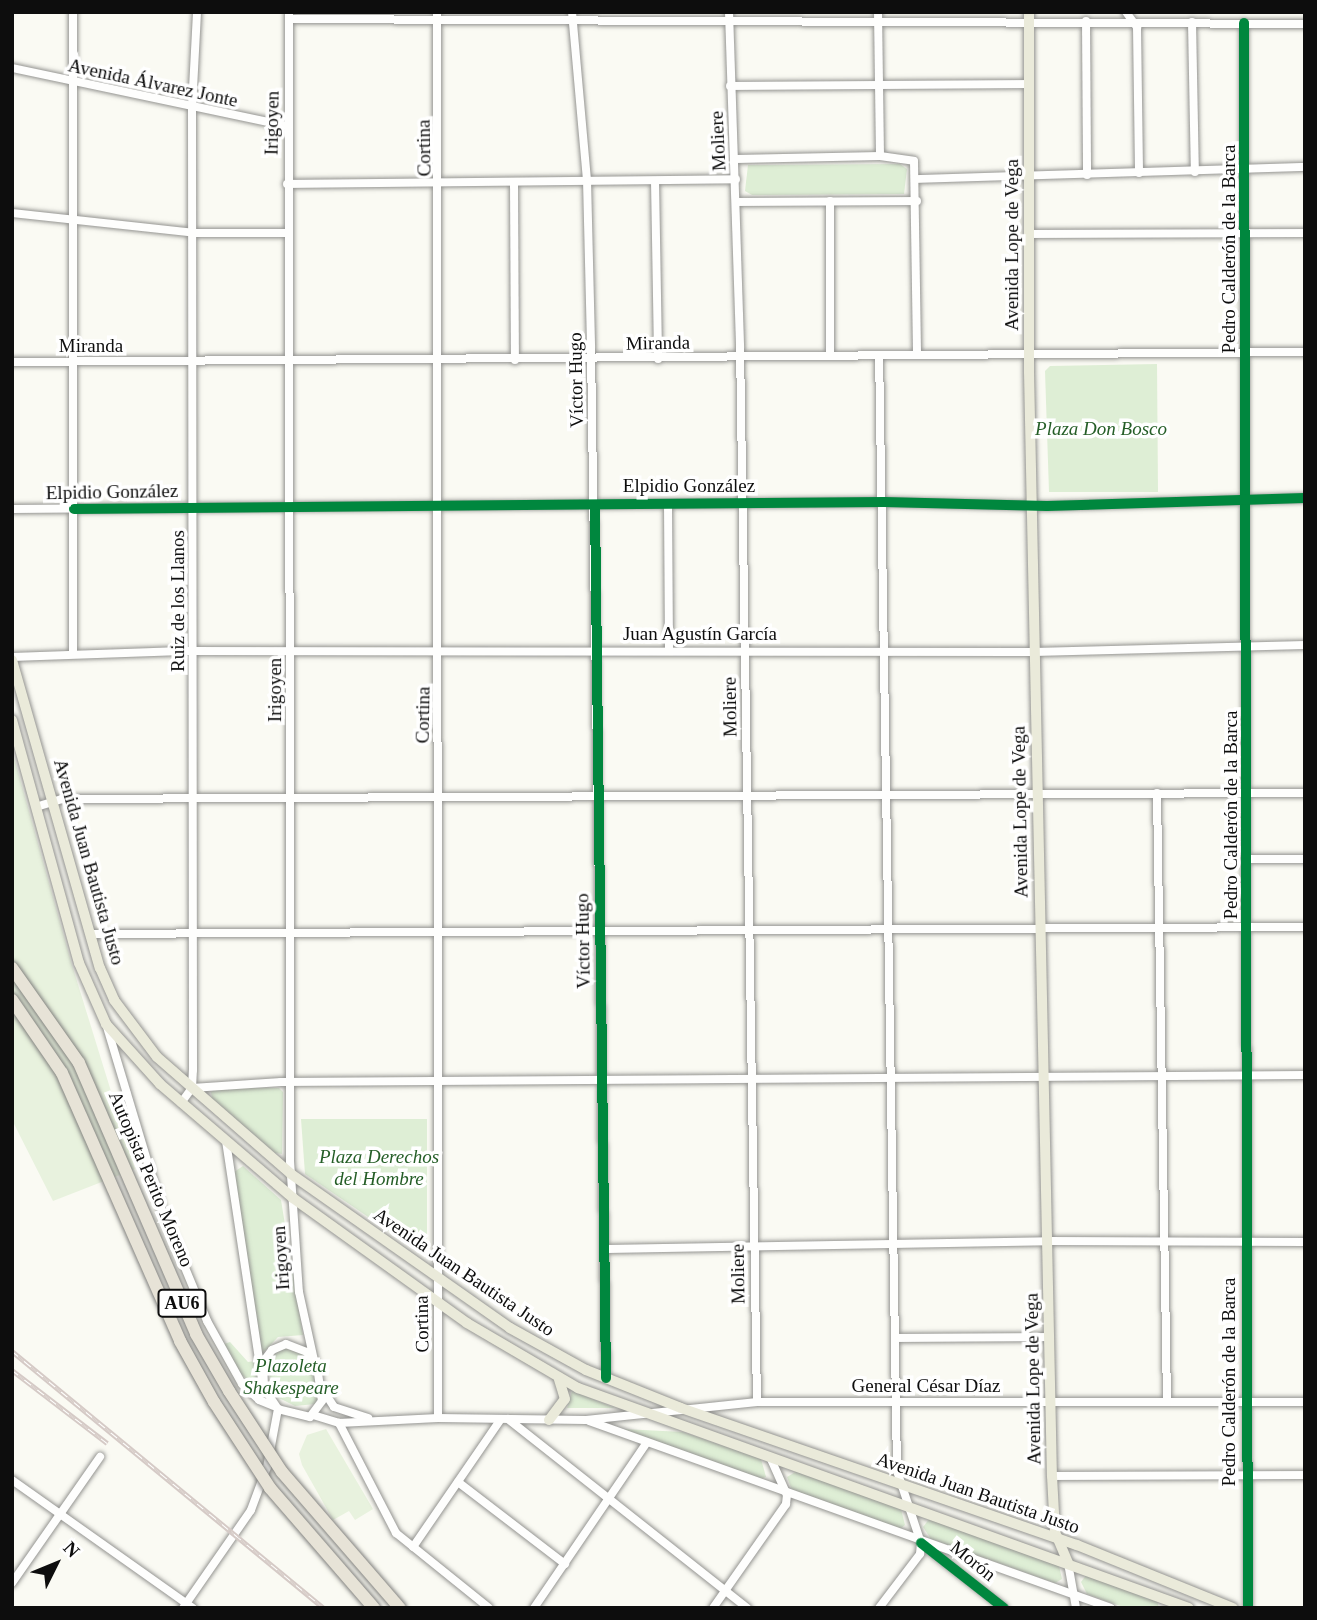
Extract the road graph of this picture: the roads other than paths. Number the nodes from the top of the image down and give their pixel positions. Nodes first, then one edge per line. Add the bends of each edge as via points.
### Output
1 (73, 12) edge
2 (197, 12) edge
3 (1126, 12) edge
4 (1224, 12) edge
5 (1298, 12) edge
6 (289, 15) edge
7 (878, 16) edge
8 (1029, 16) edge
9 (437, 17) edge
10 (572, 17) edge
11 (644, 17) edge
12 (729, 17) edge
13 (1086, 21) junction
14 (1131, 21) junction
15 (1192, 22) junction
16 (1224, 23) junction
17 (1244, 23) junction
18 (1301, 24) edge
19 (12, 68) edge
20 (72, 81) junction
21 (1029, 84) junction
22 (730, 86) junction
23 (877, 86) junction
24 (192, 108) junction
25 (288, 126) junction
26 (880, 156) junction
27 (736, 159) junction
28 (1305, 167) edge
29 (1247, 171) junction
30 (1195, 172) junction
31 (1139, 173) junction
32 (1087, 175) junction
33 (1029, 178) junction
34 (736, 179) junction
35 (917, 179) junction
36 (587, 180) junction
37 (440, 181) junction
38 (655, 181) junction
39 (514, 182) junction
40 (287, 184) junction
41 (830, 201) junction
42 (917, 201) junction
43 (737, 202) junction
44 (12, 213) edge
45 (74, 220) junction
46 (195, 233) junction
47 (289, 233) junction
48 (1246, 233) junction
49 (1305, 233) edge
50 (1029, 234) junction
51 (1247, 352) junction
52 (1305, 352) edge
53 (1029, 354) junction
54 (879, 355) junction
55 (917, 355) junction
56 (830, 356) junction
57 (741, 358) junction
58 (440, 359) junction
59 (591, 359) junction
60 (658, 359) junction
61 (291, 360) junction
62 (514, 360) junction
63 (194, 361) junction
64 (12, 362) edge
65 (72, 362) junction
66 (1305, 498) edge
67 (1248, 500) junction
68 (884, 502) junction
69 (668, 504) junction
70 (743, 504) junction
71 (437, 505) junction
72 (595, 505) junction
73 (1031, 506) junction
74 (195, 507) junction
75 (291, 508) junction
76 (12, 509) edge
77 (74, 509) junction
78 (1305, 645) edge
79 (1249, 646) junction
80 (887, 649) junction
81 (440, 650) junction
82 (669, 650) junction
83 (745, 650) junction
84 (193, 651) junction
85 (291, 651) junction
86 (597, 651) junction
87 (73, 652) junction
88 (1034, 652) junction
89 (12, 658) edge
90 (12, 720) edge
91 (1037, 793) junction
92 (1157, 793) junction
93 (1248, 793) junction
94 (1305, 793) edge
95 (888, 795) junction
96 (291, 796) junction
97 (599, 796) junction
98 (747, 796) junction
99 (438, 797) junction
100 (195, 799) junction
101 (54, 801) junction
102 (36, 807) junction
103 (1249, 859) junction
104 (1305, 859) edge
105 (1305, 926) edge
106 (1248, 928) junction
107 (1040, 929) junction
108 (1157, 929) junction
109 (890, 931) junction
110 (748, 932) junction
111 (438, 933) junction
112 (601, 933) junction
113 (90, 934) junction
114 (193, 934) junction
115 (292, 934) junction
116 (12, 968) edge
117 (12, 1000) edge
118 (106, 1024) junction
119 (1305, 1075) edge
120 (1248, 1076) junction
121 (1160, 1077) junction
122 (1044, 1078) junction
123 (892, 1080) junction
124 (750, 1081) junction
125 (292, 1082) junction
126 (603, 1082) junction
127 (438, 1083) junction
128 (192, 1088) junction
129 (181, 1103) junction
130 (226, 1141) junction
131 (291, 1174) junction
132 (293, 1198) junction
133 (1048, 1241) junction
134 (1305, 1242) edge
135 (1164, 1243) junction
136 (894, 1244) junction
137 (1246, 1244) junction
138 (753, 1247) junction
139 (607, 1250) junction
140 (437, 1279) junction
141 (438, 1304) junction
142 (1050, 1337) junction
143 (897, 1338) junction
144 (315, 1365) junction
145 (262, 1378) junction
146 (606, 1378) junction
147 (559, 1379) junction
148 (322, 1388) junction
149 (898, 1401) junction
150 (1167, 1401) junction
151 (757, 1402) junction
152 (1051, 1402) junction
153 (1248, 1402) junction
154 (1305, 1402) edge
155 (276, 1407) junction
156 (681, 1408) junction
157 (313, 1415) junction
158 (651, 1415) junction
159 (368, 1418) junction
160 (438, 1418) junction
161 (505, 1419) junction
162 (549, 1420) junction
163 (586, 1420) junction
164 (338, 1423) junction
165 (646, 1444) junction
166 (100, 1457) dead end
167 (770, 1457) junction
168 (1247, 1475) junction
169 (1305, 1475) edge
170 (1052, 1476) junction
171 (12, 1480) edge
172 (458, 1482) junction
173 (901, 1485) junction
174 (787, 1495) junction
175 (609, 1499) junction
176 (911, 1507) junction
177 (61, 1514) junction
178 (1056, 1538) junction
179 (921, 1543) junction
180 (413, 1547) junction
181 (1068, 1563) junction
182 (565, 1564) junction
183 (12, 1583) edge
184 (725, 1590) junction
185 (1075, 1595) junction
186 (1171, 1604) edge
187 (188, 1606) edge
188 (374, 1608) edge
189 (400, 1608) edge
190 (489, 1608) edge
191 (534, 1608) edge
192 (713, 1608) edge
193 (747, 1608) edge
194 (879, 1608) edge
195 (1003, 1608) edge
196 (1076, 1608) edge
197 (1111, 1608) edge
198 (1189, 1608) edge
199 (1233, 1608) edge
200 (1248, 1608) edge

1 - 20 street
2 - 24 street, Ruiz de los Llanos
3 - 14 street
4 - 16 street
5 - 18 street
6 - 9 street
6 - 25 street, Irigoyen
7 - 8 street
7 - 12 street
7 - 23 street
8 - 13 street
8 - 21 main road, Avenida Lope de Vega
9 - 10 street
9 - 37 street, Cortina
10 - 11 street
10 - 36 street, Víctor Hugo
11 - 12 street
12 - 22 street, Moliere
13 - 14 street
13 - 32 street
14 - 15 street
14 - 31 street via 1137,27
15 - 16 street
15 - 30 street
16 - 17 street
17 - 18 street
17 - 29 street, Pedro Calderón de la Barca
19 - 20 street, Avenida Álvarez Jonte
20 - 24 street, Avenida Álvarez Jonte
20 - 45 street
21 - 23 street
21 - 33 main road, Avenida Lope de Vega
22 - 23 street
22 - 27 street, Moliere
23 - 26 street
24 - 25 street, Avenida Álvarez Jonte
24 - 46 street, Ruiz de los Llanos
25 - 40 street, Irigoyen
26 - 27 street
26 - 35 street via 914,161
27 - 34 street, Moliere
28 - 29 street
29 - 30 street
29 - 48 street, Pedro Calderón de la Barca
30 - 31 street
31 - 32 street
32 - 33 street
33 - 35 street
33 - 50 main road, Avenida Lope de Vega
34 - 38 street
34 - 43 street, Moliere
35 - 42 street
36 - 38 street
36 - 39 street
36 - 59 street, Víctor Hugo
37 - 39 street
37 - 40 street
37 - 58 street, Cortina
38 - 60 street
39 - 62 street
40 - 47 street, Irigoyen
41 - 42 street
41 - 43 street
41 - 56 street
42 - 55 street
43 - 57 street, Moliere
44 - 45 street
45 - 46 street
45 - 65 street
46 - 47 street
46 - 63 street, Ruiz de los Llanos
47 - 61 street, Irigoyen
48 - 49 street
48 - 50 street
48 - 51 street, Pedro Calderón de la Barca
50 - 53 main road, Avenida Lope de Vega
51 - 52 street, Miranda
51 - 53 street, Miranda
51 - 67 street, Pedro Calderón de la Barca
53 - 55 street, Miranda
53 - 73 main road, Avenida Lope de Vega
54 - 55 street, Miranda
54 - 56 street, Miranda
54 - 68 street
56 - 57 street, Miranda
57 - 60 street, Miranda
57 - 70 street, Moliere
58 - 61 street, Miranda
58 - 62 street, Miranda
58 - 71 street, Cortina
59 - 60 street, Miranda
59 - 62 street, Miranda
59 - 72 street, Víctor Hugo
61 - 63 street, Miranda
61 - 75 street, Irigoyen
63 - 65 street, Miranda
63 - 74 street, Ruiz de los Llanos
64 - 65 street, Miranda
65 - 77 street
66 - 67 street, Elpidio González
67 - 73 street, Elpidio González
67 - 79 street, Pedro Calderón de la Barca
68 - 70 street, Elpidio González
68 - 73 street, Elpidio González
68 - 80 street
69 - 70 street, Elpidio González
69 - 72 street, Elpidio González
69 - 82 street
70 - 83 street, Moliere
71 - 72 street, Elpidio González
71 - 75 street, Elpidio González
71 - 81 street, Cortina
72 - 86 street, Víctor Hugo
73 - 88 main road, Avenida Lope de Vega
74 - 75 street, Elpidio González
74 - 77 street, Elpidio González
74 - 84 street, Ruiz de los Llanos
75 - 85 street, Irigoyen
76 - 77 street, Elpidio González
77 - 87 street
78 - 79 street, Juan Agustín García
79 - 88 street, Juan Agustín García
79 - 93 street, Pedro Calderón de la Barca
80 - 83 street, Juan Agustín García
80 - 88 street, Juan Agustín García
80 - 95 street
81 - 85 street, Juan Agustín García
81 - 86 street, Juan Agustín García
81 - 99 street, Cortina
82 - 83 street, Juan Agustín García
82 - 86 street, Juan Agustín García
83 - 98 street, Moliere
84 - 85 street, Juan Agustín García
84 - 87 street, Juan Agustín García
84 - 100 street, Ruiz de los Llanos
85 - 96 street, Irigoyen
86 - 97 street, Víctor Hugo
87 - 89 street, Juan Agustín García
88 - 91 main road, Avenida Lope de Vega
89 - 101 main road, Avenida Juan Bautista Justo
90 - 102 main road, Avenida Juan Bautista Justo
91 - 92 street
91 - 95 street
91 - 107 main road, Avenida Lope de Vega
92 - 93 street
92 - 108 street
93 - 94 street
93 - 103 street, Pedro Calderón de la Barca
95 - 98 street
95 - 109 street
96 - 99 street
96 - 100 street
96 - 115 street, Irigoyen
97 - 98 street
97 - 99 street
97 - 112 street, Víctor Hugo
98 - 110 street, Moliere
99 - 111 street, Cortina
100 - 101 street
100 - 114 street, Ruiz de los Llanos
101 - 102 street
101 - 113 main road, Avenida Juan Bautista Justo
102 - 118 main road, Avenida Juan Bautista Justo via 79,963
103 - 104 street
103 - 106 street, Pedro Calderón de la Barca
105 - 106 street
106 - 108 street
106 - 120 street, Pedro Calderón de la Barca
107 - 108 street
107 - 109 street
107 - 122 main road, Avenida Lope de Vega
108 - 121 street
109 - 110 street
109 - 123 street
110 - 112 street
110 - 124 street, Moliere
111 - 112 street
111 - 115 street
111 - 127 street, Cortina
112 - 126 street, Víctor Hugo
113 - 114 street
113 - 128 main road, Avenida Juan Bautista Justo via 121,1012 149,1048
114 - 115 street
114 - 128 street, Ruiz de los Llanos
115 - 125 street, Irigoyen
116 - 189 highway, Autopista Perito Moreno / AU6, bridge via 79,1063 196,1334 229,1391 282,1472
117 - 188 highway, Autopista Perito Moreno / AU6, bridge via 62,1073 180,1341 214,1402 270,1488
118 - 129 main road, Avenida Juan Bautista Justo via 137,1063
118 - 155 street via 164,1217 198,1301 237,1378 250,1393
119 - 120 street
120 - 121 street
120 - 137 street, Pedro Calderón de la Barca
121 - 122 street
121 - 135 street
122 - 123 street
122 - 133 main road, Avenida Lope de Vega
123 - 124 street
123 - 136 street
124 - 126 street
124 - 138 street, Moliere
125 - 127 street
125 - 128 street
125 - 131 street, Irigoyen
126 - 127 street
126 - 139 street, Víctor Hugo
127 - 140 street, Cortina
128 - 129 street
128 - 131 main road, Avenida Juan Bautista Justo
129 - 130 main road, Avenida Juan Bautista Justo
130 - 132 main road, Avenida Juan Bautista Justo
130 - 145 street
131 - 132 street, Irigoyen
131 - 140 main road, Avenida Juan Bautista Justo
132 - 141 main road, Avenida Juan Bautista Justo
132 - 144 street, Irigoyen via 299,1292
133 - 135 street
133 - 136 street
133 - 142 main road, Avenida Lope de Vega
134 - 137 street
135 - 137 street
135 - 150 street
136 - 138 street
136 - 143 street
137 - 153 street, Pedro Calderón de la Barca
138 - 139 street
138 - 151 street, Moliere
139 - 146 street, Víctor Hugo
140 - 141 street, Cortina
140 - 146 main road, Avenida Juan Bautista Justo via 533,1342
141 - 147 main road, Avenida Juan Bautista Justo
141 - 160 street, Cortina
142 - 143 street
142 - 152 main road, Avenida Lope de Vega
143 - 149 street
144 - 145 street via 301,1347 286,1344 267,1356
144 - 148 street
145 - 155 street
146 - 156 main road, Avenida Juan Bautista Justo
147 - 158 main road, Avenida Juan Bautista Justo
147 - 162 main road via 565,1399
148 - 157 street
148 - 159 street via 334,1407
149 - 151 street, General César Díaz
149 - 152 street, General César Díaz
149 - 173 street via 897,1472
150 - 152 street, General César Díaz
150 - 153 street, General César Díaz
151 - 156 street, General César Díaz
152 - 170 main road, Avenida Lope de Vega
153 - 154 street, General César Díaz
153 - 168 street, Pedro Calderón de la Barca
155 - 157 street
155 - 187 street via 267,1466 251,1510
156 - 158 street, General César Díaz
156 - 173 main road, Avenida Juan Bautista Justo
157 - 164 street
158 - 163 street, General César Díaz
158 - 167 main road, Avenida Juan Bautista Justo
159 - 160 street, General César Díaz
159 - 164 street
160 - 161 street, General César Díaz
161 - 162 street, General César Díaz
161 - 172 street
161 - 175 street
162 - 163 street, General César Díaz
163 - 165 street
164 - 180 street via 393,1529
165 - 174 street
165 - 175 street
166 - 177 street
167 - 174 street
167 - 176 main road, Avenida Juan Bautista Justo
168 - 169 street
168 - 170 street
168 - 200 street, Pedro Calderón de la Barca
170 - 178 main road, Avenida Lope de Vega
171 - 177 street
172 - 180 street
172 - 182 street
173 - 176 street
173 - 178 main road, Avenida Juan Bautista Justo
174 - 179 street
174 - 184 street via 786,1504
175 - 182 street
175 - 184 street
176 - 179 street
176 - 181 main road, Avenida Juan Bautista Justo
177 - 183 street
177 - 187 street
178 - 181 main road, Avenida Lope de Vega
178 - 199 main road, Avenida Juan Bautista Justo
179 - 185 street
179 - 194 street via 920,1554
179 - 195 street, Morón
180 - 190 street
181 - 185 street, Avenida Lope de Vega
181 - 186 main road, Avenida Juan Bautista Justo
182 - 191 street
184 - 192 street
184 - 193 street
185 - 196 street, Avenida Lope de Vega
185 - 197 street
186 - 198 main road, Avenida Juan Bautista Justo

